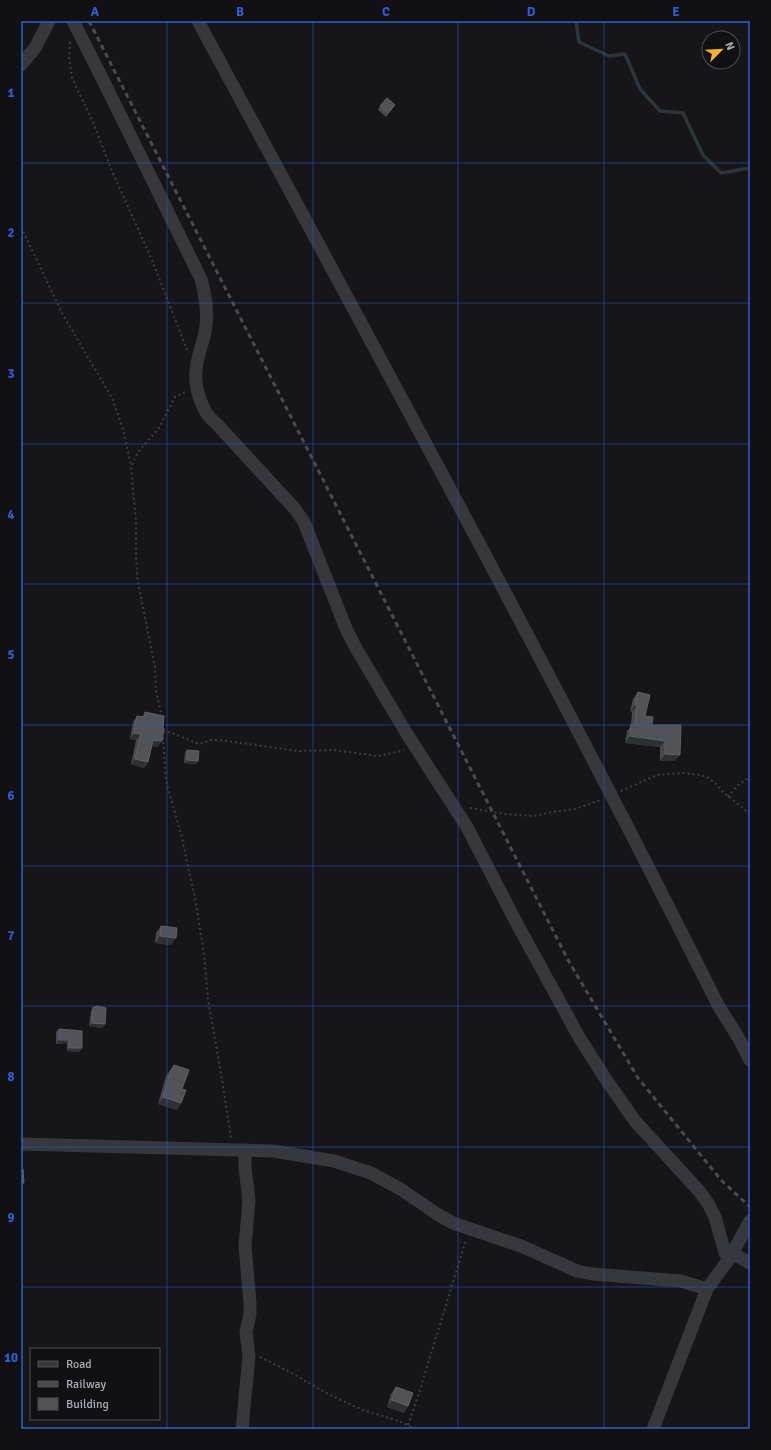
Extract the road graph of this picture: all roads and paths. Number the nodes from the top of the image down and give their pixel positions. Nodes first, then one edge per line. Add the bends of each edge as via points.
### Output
1 (49, 21) edge
2 (73, 21) edge
3 (198, 21) edge
4 (70, 39) dead end
5 (21, 65) edge
6 (21, 227) edge
7 (195, 370) junction
8 (197, 386) junction
9 (131, 467) junction
10 (162, 721) edge
11 (162, 726) edge
12 (163, 731) junction
13 (414, 744) junction
14 (750, 777) edge
15 (612, 795) junction
16 (728, 797) junction
17 (453, 805) junction
18 (750, 814) edge
19 (750, 1060) edge
20 (21, 1144) edge
21 (239, 1150) junction
22 (750, 1221) edge
23 (470, 1229) junction
24 (730, 1256) junction
25 (750, 1263) edge
26 (707, 1289) junction
27 (249, 1350) junction
28 (408, 1425) junction
29 (242, 1429) edge
30 (416, 1429) edge
31 (653, 1429) edge

1 - 5 street via 35,48
2 - 7 street via 200,279 207,300 206,325
3 - 15 street via 485,552
4 - 7 path via 72,78 152,260
6 - 9 path via 51,293 112,398 123,429
7 - 8 street
8 - 9 path via 175,397 159,428 138,452
8 - 13 street via 206,414 295,509 304,522 347,631
9 - 10 path via 138,583 155,667 156,691
11 - 12 path
12 - 13 path via 199,744 219,740 298,751 334,750 378,756
12 - 21 path via 166,782 195,898 208,1000 221,1073
13 - 17 street
14 - 16 path via 737,786
15 - 16 path via 656,775 684,773 707,778
15 - 17 path via 575,809 534,816
15 - 19 street via 718,1005
16 - 18 path
17 - 24 street via 479,847 516,922 579,1037 635,1121 709,1205 725,1253
20 - 21 street
21 - 23 street via 273,1150 354,1166 402,1190 437,1214
21 - 27 street via 249,1192 245,1238 250,1303 246,1332
22 - 24 street
23 - 26 street via 521,1246 577,1271 681,1281
23 - 28 path
24 - 25 street
24 - 26 street
26 - 31 street
27 - 28 path via 330,1395 363,1410
27 - 29 street
28 - 30 path

